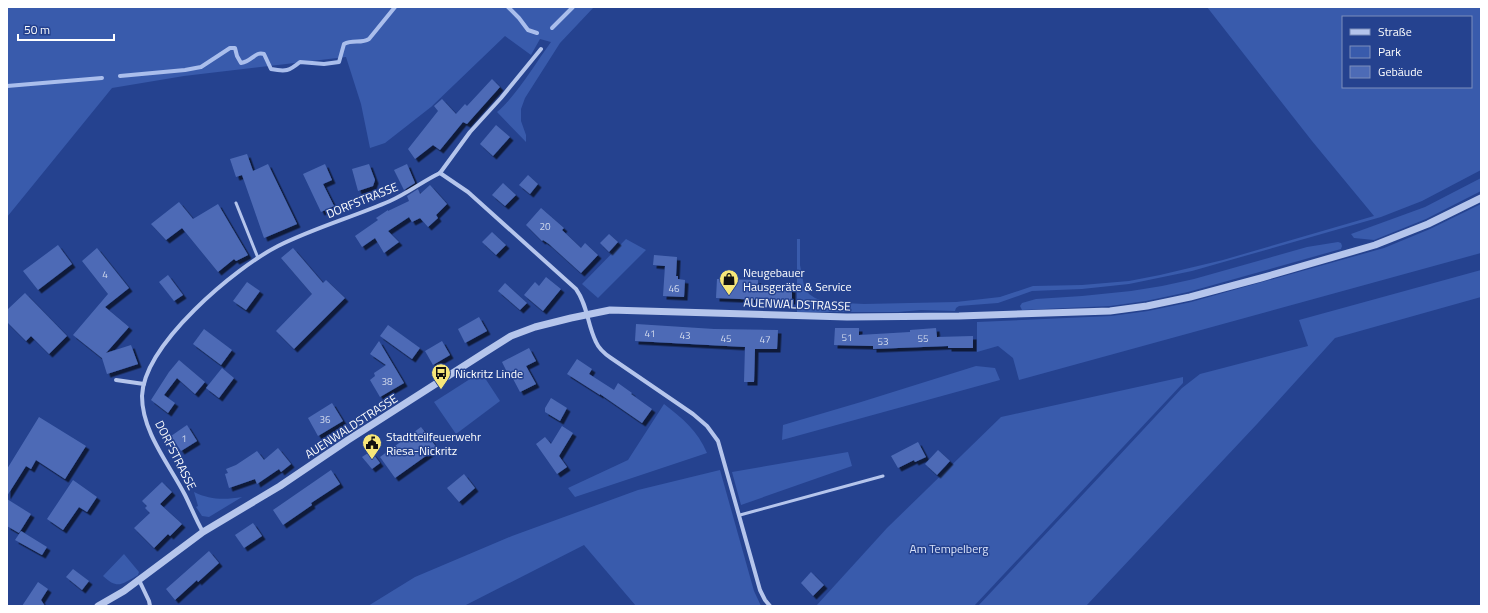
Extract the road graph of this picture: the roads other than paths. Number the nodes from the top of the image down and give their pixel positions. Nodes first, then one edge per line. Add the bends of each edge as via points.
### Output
1 (541, 49) dead end
2 (440, 173) junction
3 (1481, 198) edge
4 (236, 203) dead end
5 (258, 258) junction
6 (588, 315) junction
7 (116, 380) dead end
8 (144, 384) junction
9 (883, 476) dead end
10 (740, 515) junction
11 (203, 532) junction
12 (139, 580) junction
13 (98, 606) edge
14 (150, 606) edge
15 (770, 606) edge

1 - 2 street via 470,132
2 - 5 street, DORFSTRASSE via 390,201 301,235
2 - 6 street via 468,192 576,289
3 - 6 street, AUENWALDSTRASSE via 1428,224 1375,245 1171,301 1110,311 847,317 610,310
4 - 5 lane
5 - 8 street, DORFSTRASSE via 205,300 183,322 153,362
6 - 10 street via 596,344 604,352 702,420 713,433 718,441
6 - 11 street, AUENWALDSTRASSE via 535,327 511,336 280,486
7 - 8 street
8 - 11 street, DORFSTRASSE via 143,404 149,428
9 - 10 lane
10 - 15 street via 760,590
11 - 12 street, AUENWALDSTRASSE
12 - 13 street, AUENWALDSTRASSE
12 - 14 street

